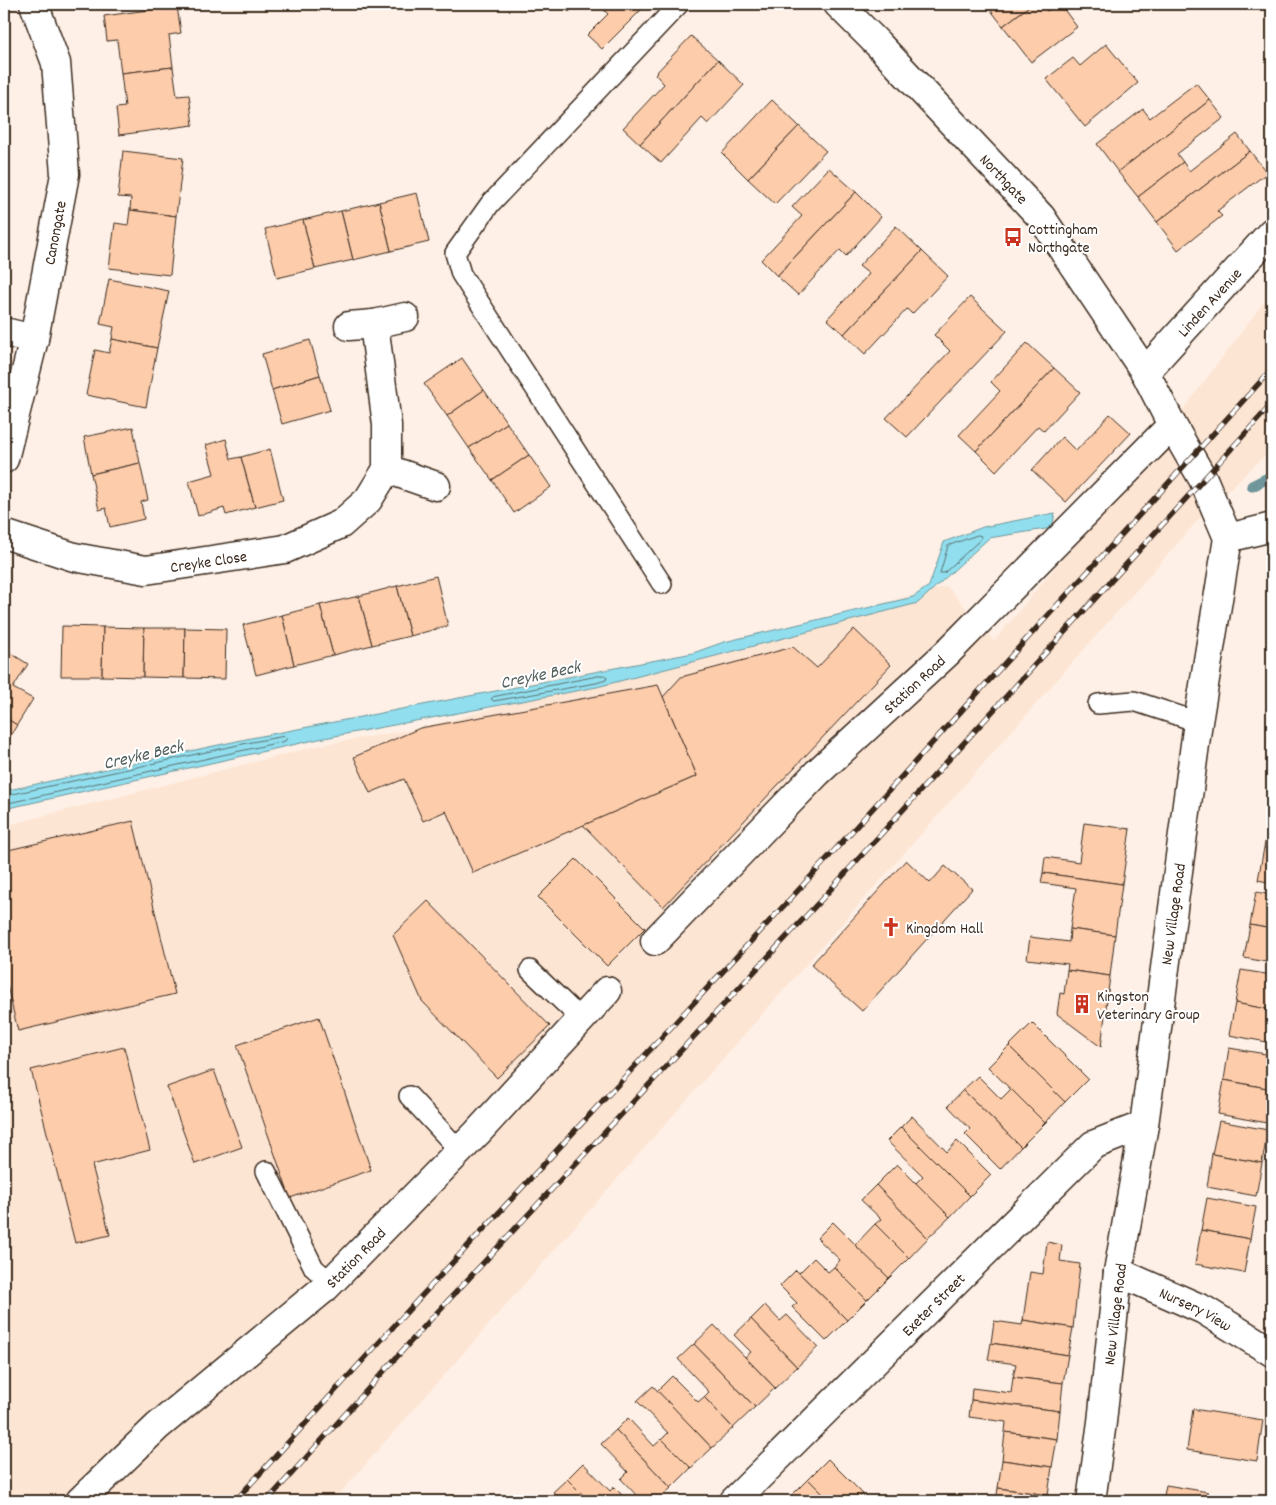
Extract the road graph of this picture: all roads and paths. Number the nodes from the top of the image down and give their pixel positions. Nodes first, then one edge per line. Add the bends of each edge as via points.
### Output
1 (34, 4) edge
2 (679, 4) edge
3 (838, 4) edge
4 (1272, 232) edge
5 (405, 317) dead end
6 (4, 332) edge
7 (34, 339) junction
8 (1145, 372) junction
9 (1172, 425) junction
10 (4, 459) edge
11 (387, 469) junction
12 (436, 486) dead end
13 (1272, 527) edge
14 (4, 534) edge
15 (1228, 538) junction
16 (662, 584) dead end
17 (1098, 704) dead end
18 (1198, 722) junction
19 (655, 940) dead end
20 (530, 970) dead end
21 (607, 990) dead end
22 (581, 1019) junction
23 (409, 1096) dead end
24 (1144, 1126) junction
25 (460, 1150) junction
26 (266, 1171) dead end
27 (1118, 1272) junction
28 (330, 1282) junction
29 (1272, 1352) edge
30 (80, 1501) edge
31 (734, 1501) edge
32 (1091, 1501) edge

1 - 7 street, Canongate via 56,63 65,174
2 - 16 lane via 490,204 455,253 461,274
3 - 8 street, Northgate via 1041,217
4 - 8 street, Linden Avenue
5 - 11 street via 361,325 387,425
6 - 7 street
7 - 10 street, Canongate
8 - 9 street, Northgate
9 - 15 street, Northgate via 1203,479
9 - 19 street, Station Road via 948,654 817,773
11 - 12 street
11 - 14 street, Creyke Close via 368,500 342,524 284,549 146,570 74,558
13 - 15 street
15 - 18 street, New Village Road
17 - 18 lane via 1134,702
18 - 24 street, New Village Road
20 - 22 lane
21 - 22 street, Station Road
22 - 25 street, Station Road
23 - 25 lane
24 - 27 street, New Village Road
24 - 31 street, Exeter Street via 1093,1145
25 - 28 street, Station Road
26 - 28 lane via 314,1268
27 - 29 street, Nursery View via 1204,1310
27 - 32 street, New Village Road
28 - 30 street, Station Road via 158,1426

